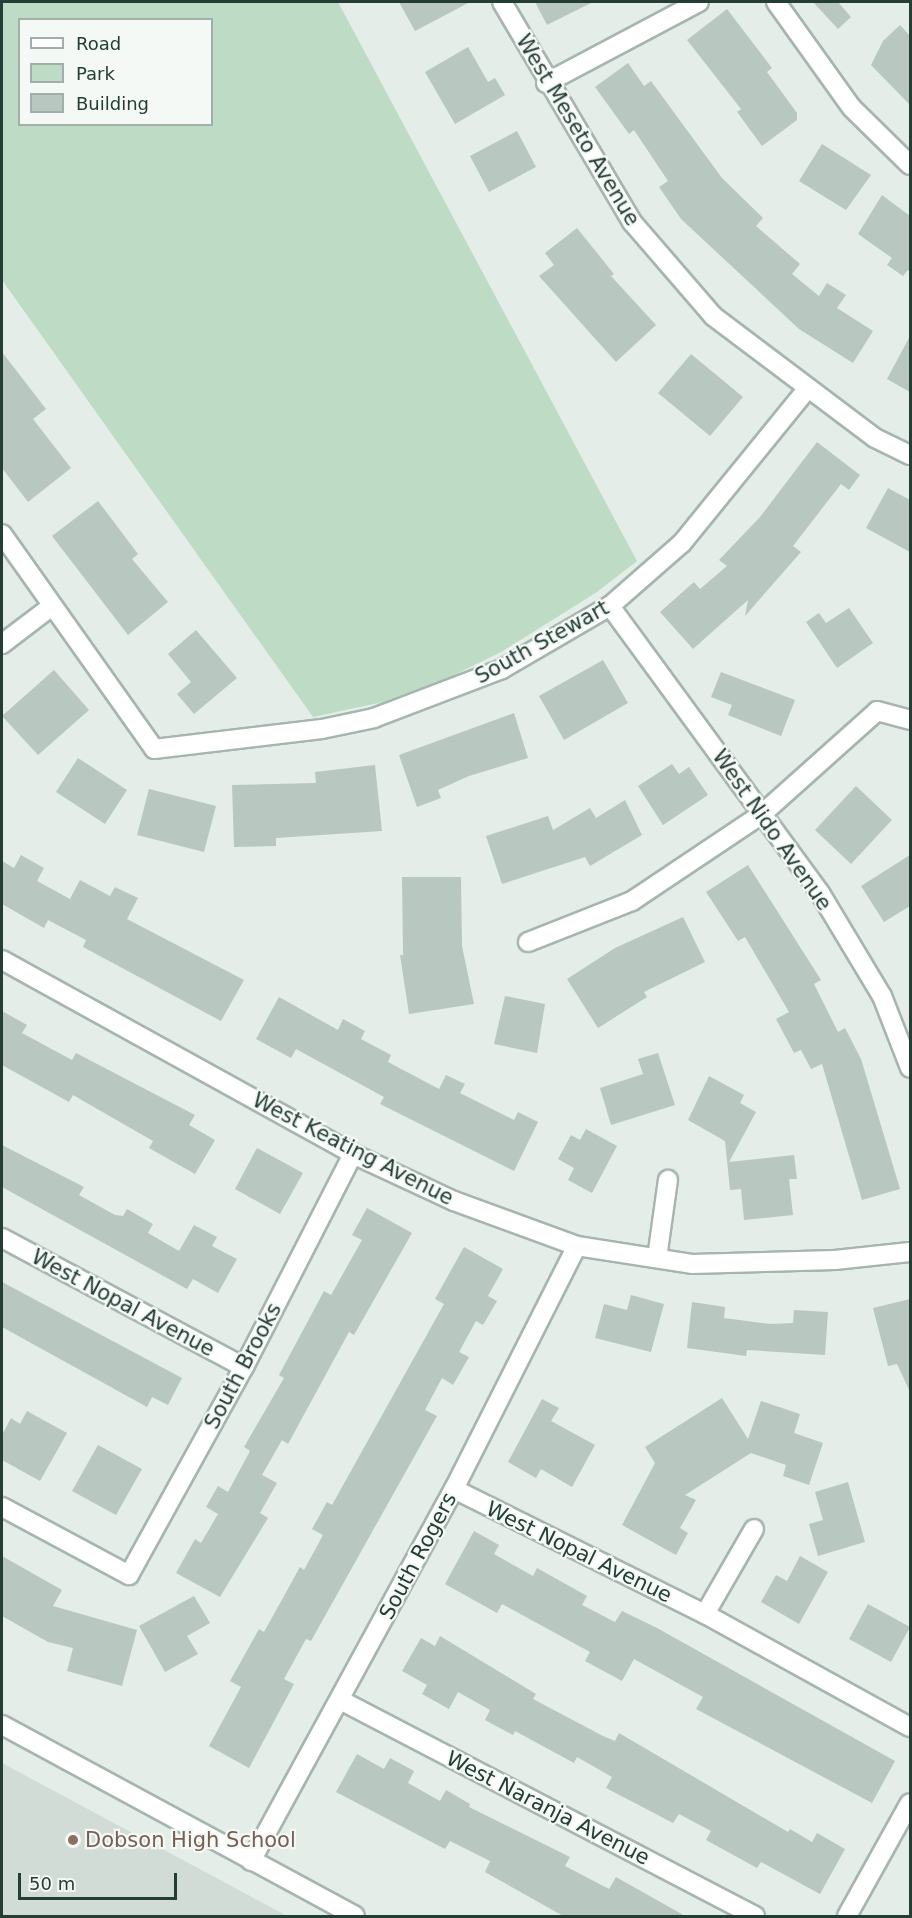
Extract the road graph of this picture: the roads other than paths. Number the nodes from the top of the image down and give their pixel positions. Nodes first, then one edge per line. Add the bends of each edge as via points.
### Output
1 (502, 2) edge
2 (699, 2) edge
3 (776, 2) edge
4 (546, 83) junction
5 (910, 165) edge
6 (807, 388) junction
7 (910, 455) edge
8 (2, 534) edge
9 (52, 606) junction
10 (610, 606) junction
11 (2, 644) edge
12 (910, 720) edge
13 (762, 814) junction
14 (528, 942) dead end
15 (2, 960) edge
16 (910, 1068) edge
17 (353, 1154) junction
18 (668, 1180) dead end
19 (2, 1238) edge
20 (577, 1246) junction
21 (910, 1252) edge
22 (657, 1258) junction
23 (244, 1368) junction
24 (454, 1489) junction
25 (2, 1507) edge
26 (754, 1529) dead end
27 (705, 1614) junction
28 (340, 1700) junction
29 (2, 1725) edge
30 (910, 1727) edge
31 (910, 1803) edge
32 (250, 1861) junction
33 (355, 1917) edge
34 (755, 1917) edge
35 (847, 1917) edge

1 - 4 street, West Meseto Avenue
2 - 4 street
3 - 5 street via 852,108
4 - 6 street, West Meseto Avenue via 632,222 713,316
6 - 7 street, West Meseto Avenue via 875,438
6 - 10 street, South Stewart via 682,543
8 - 9 street
9 - 10 street, South Stewart via 154,749 322,729 374,718 502,669
9 - 11 street
10 - 13 street, West Nido Avenue
12 - 13 street via 877,711
13 - 14 street via 632,902
13 - 16 street, West Nido Avenue via 820,892 882,996
15 - 17 street, West Keating Avenue
17 - 20 street, West Keating Avenue via 454,1201
17 - 23 street, South Brooks
18 - 22 street
19 - 23 street, West Nopal Avenue
20 - 22 street, West Keating Avenue
20 - 24 street, South Rogers
21 - 22 street, West Keating Avenue via 835,1260 693,1264
23 - 25 street, South Brooks via 129,1575
24 - 27 street, West Nopal Avenue
24 - 28 street, South Rogers
26 - 27 street
27 - 30 street, West Nopal Avenue
28 - 32 street, South Rogers
28 - 34 street, West Naranja Avenue
29 - 32 street
31 - 35 street
32 - 33 street

